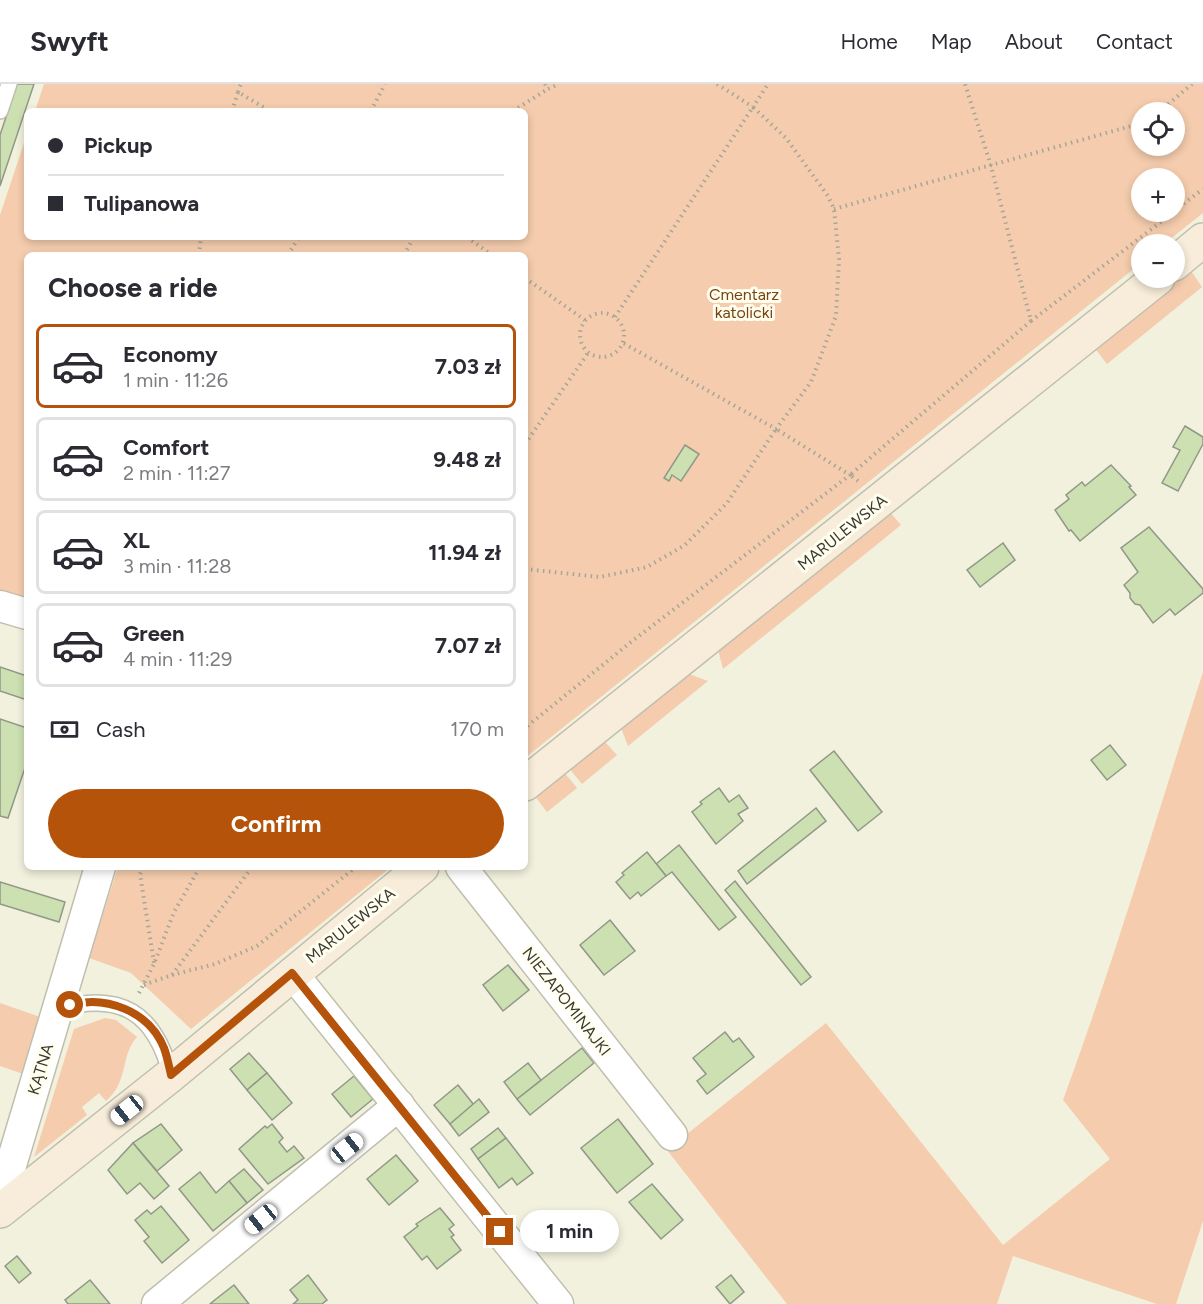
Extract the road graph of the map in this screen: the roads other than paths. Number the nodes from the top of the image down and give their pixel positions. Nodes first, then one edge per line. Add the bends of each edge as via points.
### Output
1 (9, 84) edge
2 (0, 111) edge
3 (1203, 240) edge
4 (1185, 255) edge
5 (1146, 288) edge
6 (0, 606) edge
7 (24, 613) edge
8 (528, 782) edge
9 (99, 870) edge
10 (418, 870) edge
11 (463, 870) edge
12 (292, 973) junction
13 (58, 1009) junction
14 (171, 1075) junction
15 (399, 1105) junction
16 (672, 1135) dead end
17 (0, 1202) edge
18 (0, 1211) edge
19 (157, 1304) edge
20 (558, 1304) edge

1 - 2 lane
3 - 4 street
5 - 8 street, MARULEWSKA
6 - 7 street
9 - 13 street, KĄTNA
10 - 12 street, MARULEWSKA
11 - 16 street, NIEZAPOMINAJKI
12 - 14 street, MARULEWSKA
12 - 15 street
13 - 14 lane via 82,1002 110,1003 128,1009 152,1029 164,1047
13 - 17 street, KĄTNA
14 - 18 street, MARULEWSKA
15 - 19 street
15 - 20 street

